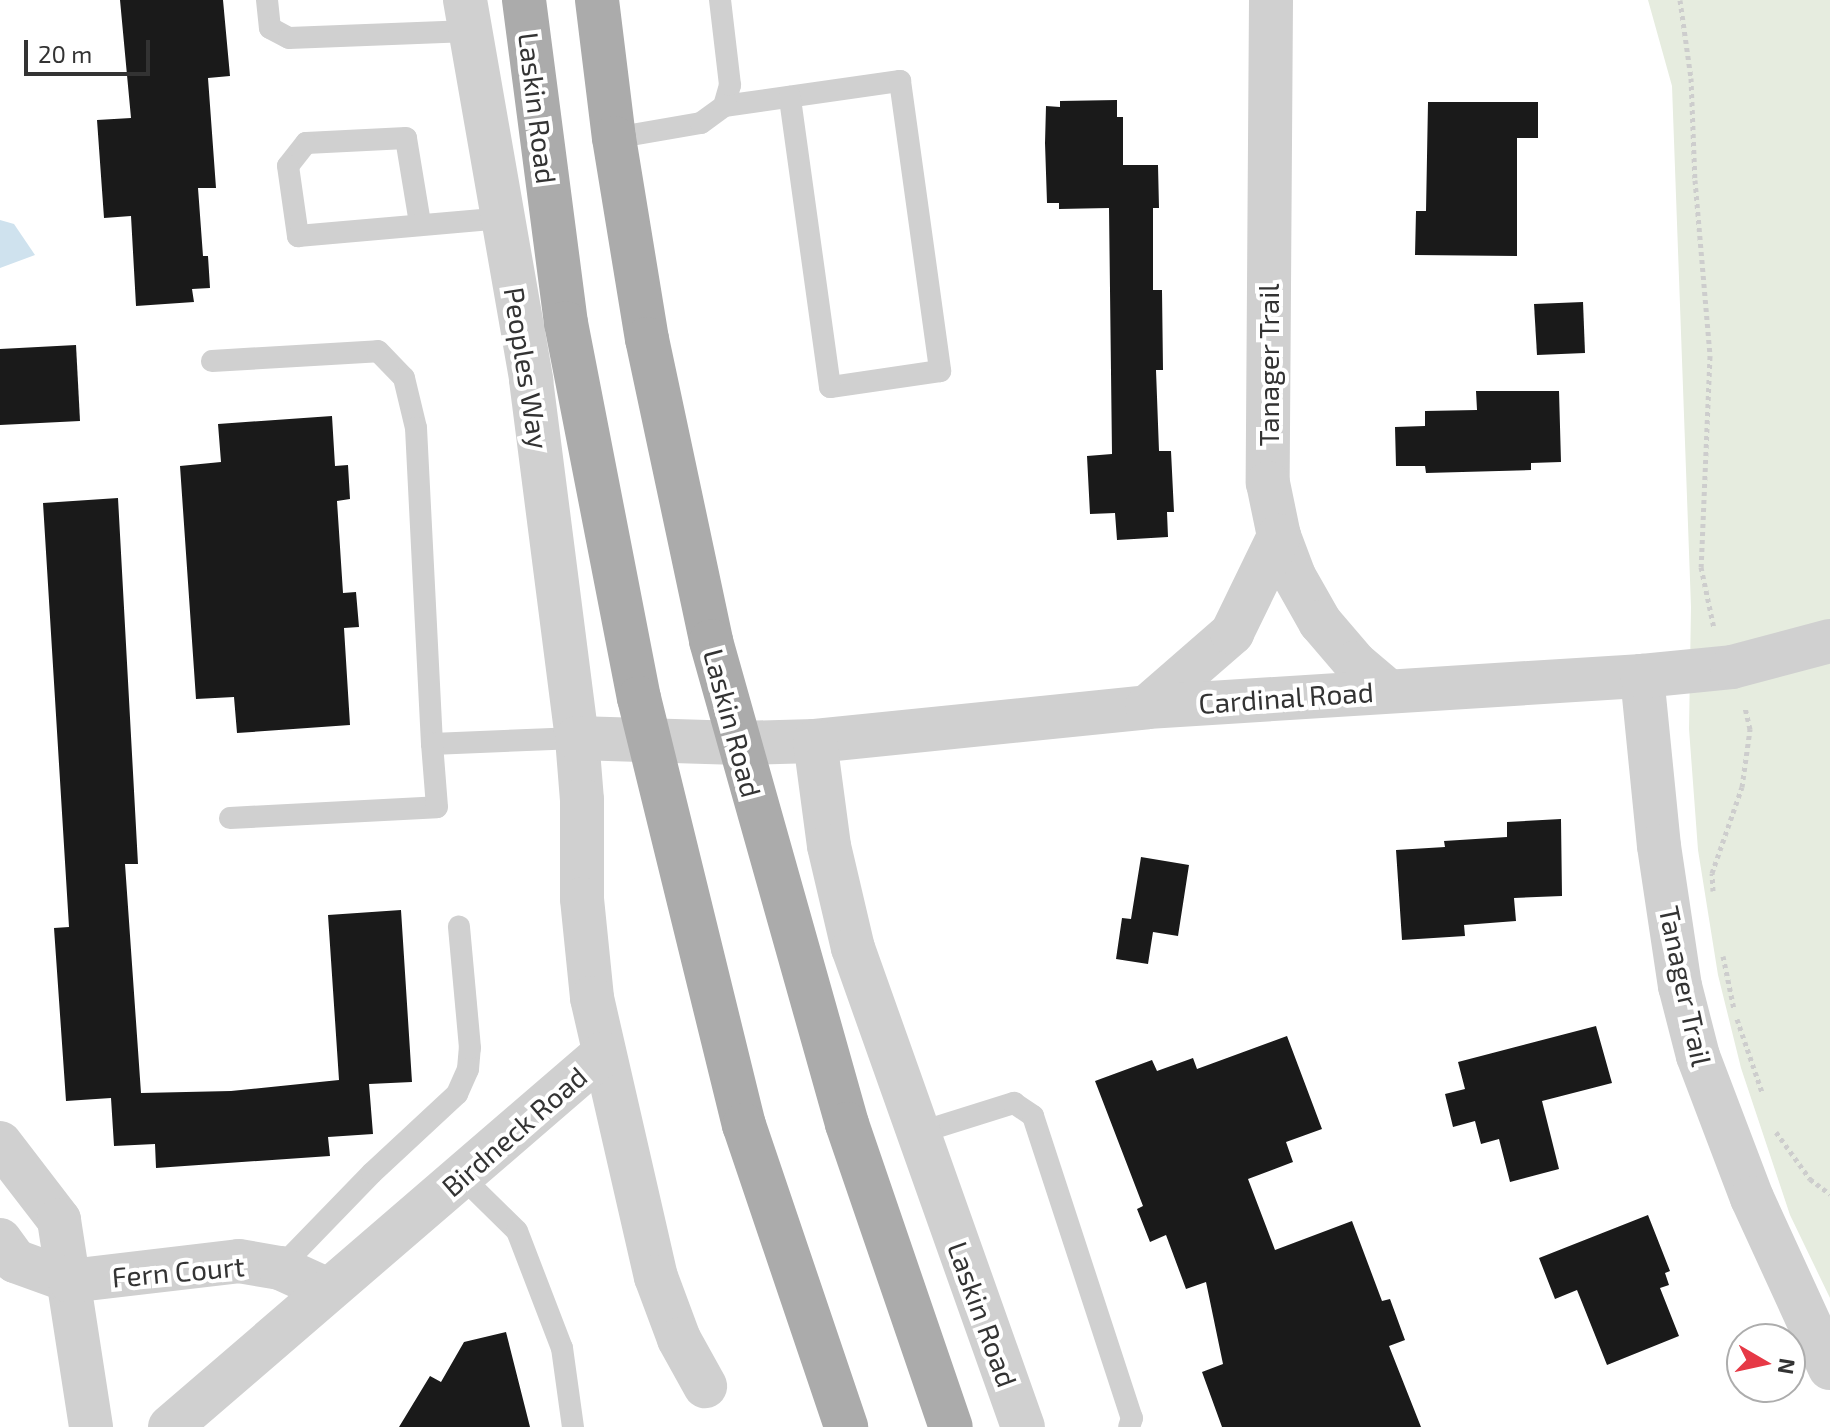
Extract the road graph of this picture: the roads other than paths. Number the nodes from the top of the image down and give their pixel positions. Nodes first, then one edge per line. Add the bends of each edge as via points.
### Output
1 (267, 0) edge
2 (524, 0) edge
3 (597, 0) edge
4 (720, 0) edge
5 (1271, 0) edge
6 (467, 16) edge
7 (790, 97) junction
8 (724, 106) junction
9 (614, 138) junction
10 (502, 218) junction
11 (420, 223) junction
12 (212, 361) dead end
13 (1279, 536) junction
14 (1830, 641) edge
15 (1642, 676) junction
16 (1388, 691) junction
17 (1147, 707) junction
18 (577, 738) junction
19 (650, 741) junction
20 (815, 741) junction
21 (739, 743) junction
22 (432, 744) junction
23 (230, 818) dead end
24 (459, 926) dead end
25 (603, 1054) junction
26 (918, 1133) junction
27 (0, 1143) edge
28 (461, 1176) junction
29 (0, 1240) edge
30 (280, 1268) junction
31 (70, 1281) junction
32 (328, 1290) junction
33 (1830, 1368) edge
34 (705, 1386) dead end
35 (84, 1422) edge
36 (170, 1427) edge
37 (573, 1427) edge
38 (846, 1427) edge
39 (951, 1427) edge
40 (1023, 1427) edge
41 (1129, 1427) edge

1 - 6 lane via 270,28 289,38
2 - 19 main road, Laskin Road via 566,323
3 - 9 main road, Laskin Road
4 - 8 lane via 730,85
5 - 13 street, Tanager Trail via 1268,483
6 - 10 street, Peoples Way
7 - 7 lane via 830,387 940,371 900,81
7 - 8 lane
8 - 9 lane via 701,123
9 - 21 main road, Laskin Road via 647,339 711,641
10 - 11 lane
10 - 18 street, Peoples Way via 531,380
11 - 11 lane via 298,236 288,166 306,143 406,138
12 - 22 lane via 378,351 404,378 416,428
13 - 16 street, Tanager Trail via 1320,622
13 - 17 street via 1232,633
14 - 15 street, Cardinal Road via 1732,667
15 - 16 street, Cardinal Road
15 - 33 street, Tanager Trail via 1659,846 1680,986 1698,1056 1752,1198
16 - 17 street, Cardinal Road
17 - 20 street, Cardinal Road
18 - 19 street
18 - 22 lane
18 - 25 street, Birdneck Road via 582,899
19 - 21 street
19 - 38 main road, Laskin Road via 744,1125
20 - 21 street, Cardinal Road
20 - 26 street, Laskin Road via 829,846 853,948
21 - 39 main road, Laskin Road via 847,1124
22 - 23 lane via 437,807
24 - 30 lane via 470,1048 457,1094
25 - 28 street, Birdneck Road
25 - 34 street via 656,1277 679,1339
26 - 40 street, Laskin Road
26 - 41 lane via 1014,1103 1033,1116 1132,1418
27 - 31 street via 59,1220
28 - 32 street, Birdneck Road
28 - 37 lane via 517,1231 562,1348
29 - 31 street via 15,1261
30 - 31 street, Fern Court via 239,1261 205,1263
30 - 32 street, Fern Court
31 - 35 street
32 - 36 street, Birdneck Road

